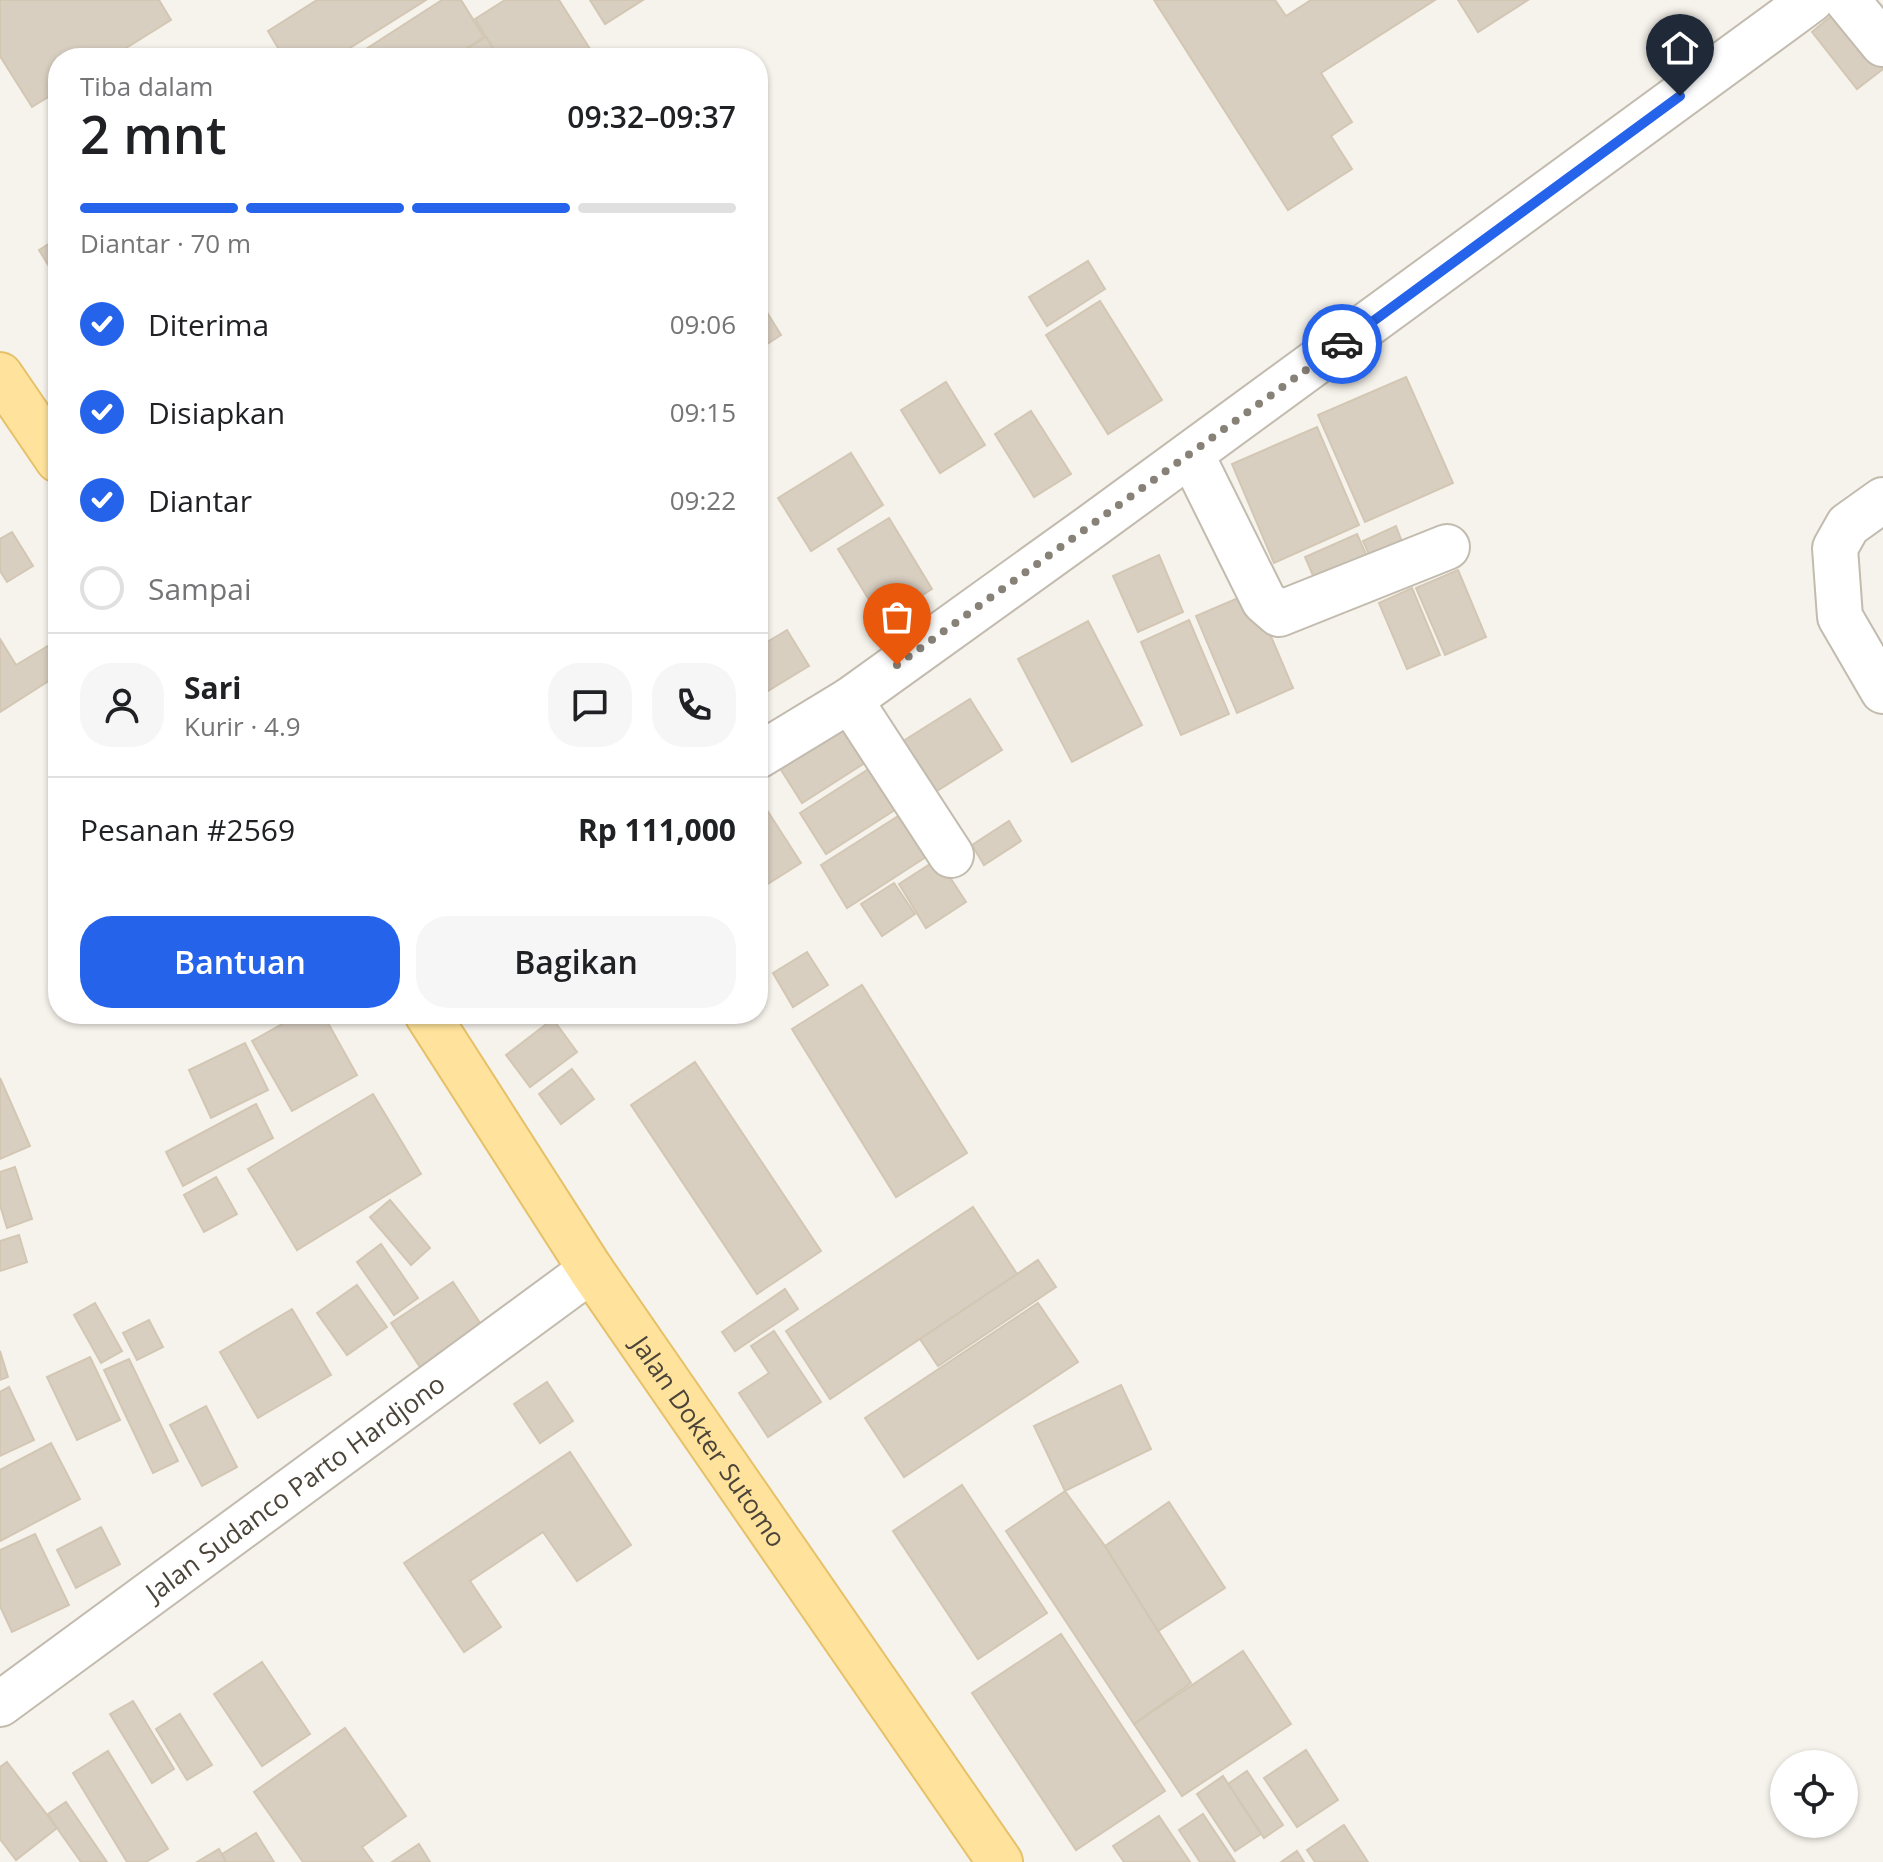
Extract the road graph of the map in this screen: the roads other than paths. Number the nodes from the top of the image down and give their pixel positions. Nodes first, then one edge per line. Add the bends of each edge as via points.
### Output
1 (1811, 0) edge
2 (1847, 0) edge
3 (1883, 44) edge
4 (0, 375) edge
5 (48, 445) edge
6 (1191, 454) junction
7 (1883, 500) edge
8 (1447, 547) dead end
9 (1883, 691) edge
10 (850, 700) junction
11 (768, 750) edge
12 (951, 855) dead end
13 (433, 1024) edge
14 (591, 1270) junction
15 (5, 1687) edge
16 (1000, 1862) edge

1 - 6 street
2 - 3 street
4 - 5 main road
6 - 8 street via 1264,601 1279,614
6 - 10 street
7 - 9 street via 1848,525 1835,548 1840,617
10 - 11 street
10 - 12 street
13 - 14 main road, Jalan Dokter Sutomo
14 - 15 street, Jalan Sudanco Parto Hardjono
14 - 16 main road, Jalan Dokter Sutomo

